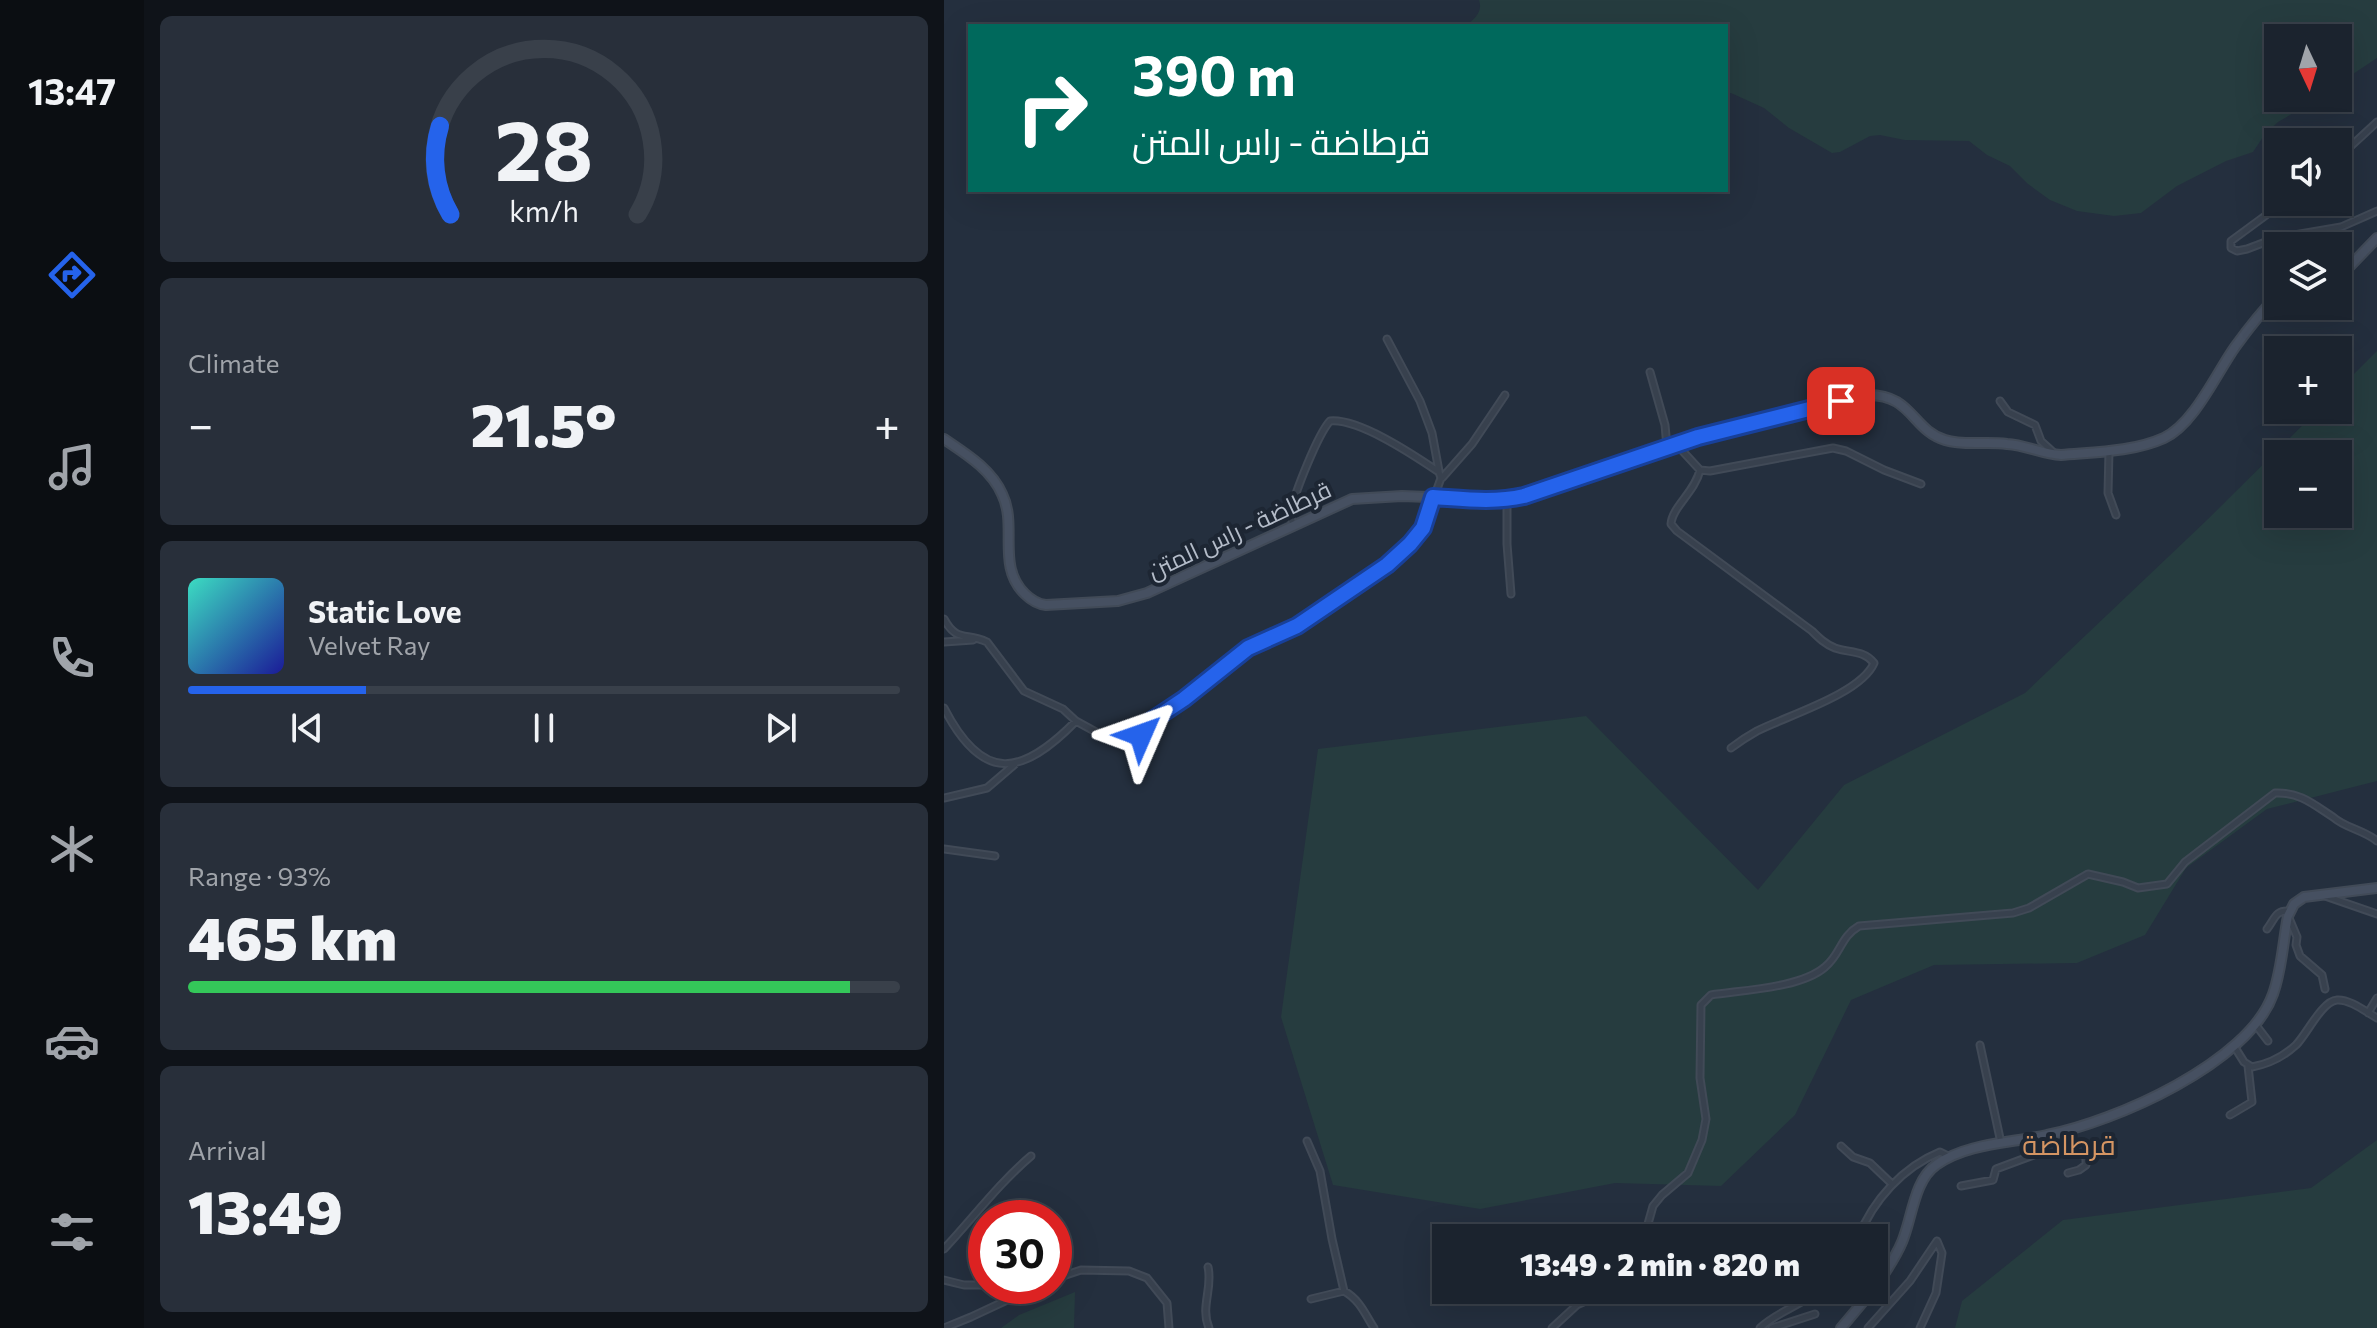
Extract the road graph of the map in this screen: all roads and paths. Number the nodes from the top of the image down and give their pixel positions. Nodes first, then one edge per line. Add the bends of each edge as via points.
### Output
1 (2377, 122) edge
2 (2352, 145) edge
3 (2377, 211) edge
4 (2264, 216) edge
5 (2377, 238) edge
6 (2352, 264) edge
7 (2264, 310) edge
8 (1387, 339) dead end
9 (1650, 372) dead end
10 (1505, 395) dead end
11 (2000, 401) dead end
12 (944, 439) edge
13 (1672, 445) junction
14 (2109, 450) junction
15 (2061, 455) junction
16 (1700, 470) junction
17 (1440, 475) junction
18 (1921, 484) dead end
19 (1433, 497) junction
20 (1507, 500) junction
21 (2116, 515) dead end
22 (1293, 525) junction
23 (1511, 594) dead end
24 (944, 619) edge
25 (978, 638) junction
26 (944, 642) edge
27 (944, 708) edge
28 (1076, 721) junction
29 (1731, 748) dead end
30 (1016, 763) junction
31 (944, 798) edge
32 (2377, 841) edge
33 (944, 849) edge
34 (995, 856) dead end
35 (2377, 888) edge
36 (2320, 894) junction
37 (2289, 914) junction
38 (2377, 914) edge
39 (2267, 929) dead end
40 (2325, 989) dead end
41 (2377, 998) edge
42 (2368, 1013) junction
43 (2377, 1018) edge
44 (2254, 1023) junction
45 (2268, 1041) dead end
46 (1980, 1045) dead end
47 (2234, 1046) junction
48 (2248, 1065) junction
49 (2230, 1115) dead end
50 (2039, 1137) junction
51 (1307, 1141) dead end
52 (2001, 1144) junction
53 (1841, 1146) dead end
54 (2039, 1153) junction
55 (1031, 1156) dead end
56 (1950, 1157) junction
57 (2068, 1173) dead end
58 (1892, 1184) junction
59 (1961, 1186) dead end
60 (1648, 1224) edge
61 (1866, 1224) edge
62 (944, 1249) edge
63 (1888, 1266) edge
64 (1208, 1267) dead end
65 (1072, 1273) edge
66 (944, 1280) edge
67 (968, 1285) edge
68 (1344, 1291) junction
69 (1311, 1299) dead end
70 (999, 1304) edge
71 (1579, 1304) edge
72 (1797, 1304) edge
73 (1862, 1304) edge
74 (1815, 1314) dead end
75 (944, 1328) edge
76 (1169, 1328) edge
77 (1209, 1328) edge
78 (1374, 1328) edge
79 (1552, 1328) edge
80 (1760, 1328) edge
81 (1772, 1328) edge
82 (1841, 1328) edge
83 (1868, 1328) edge
84 (1920, 1328) edge

1 - 2 street
3 - 4 street via 2341,227 2237,251 2231,248 2231,241
5 - 6 main road
7 - 14 main road, قرطاضة - راس المتن via 2179,428 2145,444
8 - 17 street via 1420,401
9 - 13 street
10 - 17 street via 1472,444
11 - 15 street via 2008,412 2035,425 2046,447
12 - 22 main road, قرطاضة - راس المتن via 987,472 1003,495 1011,572 1028,598 1040,604 1131,599
13 - 15 main road, قرطاضة - راس المتن via 1881,395 1943,440 2005,443
13 - 16 street
13 - 20 main road, قرطاضة - راس المتن
14 - 15 main road, قرطاضة - راس المتن
14 - 21 street via 2108,493
16 - 18 street via 1833,448
16 - 29 street via 1671,517 1677,531 1823,642 1864,654 1874,663 1846,689
17 - 19 street
17 - 22 street via 1374,433 1330,421 1291,511
19 - 20 main road, قرطاضة - راس المتن
19 - 22 main road, قرطاضة - راس المتن via 1352,499
19 - 28 street via 1423,528 1387,565 1297,626 1248,648 1151,721 1141,735 1116,740
20 - 23 street
24 - 25 street via 957,635
25 - 26 street
25 - 28 street via 991,646 1024,691
27 - 30 street via 976,753 992,762
28 - 30 street via 1050,746
30 - 31 street via 987,788
32 - 60 street via 2307,800 2290,792 2275,793 2185,862 2167,884 2138,888 2088,874 2013,913 1859,926 1849,931 1828,965 1815,975 1711,995 1701,1005 1700,1078 1706,1119 1702,1140 1688,1173 1653,1206
33 - 34 street
35 - 36 main road
36 - 37 main road via 2304,897
36 - 38 street
37 - 39 street via 2276,913
37 - 40 street via 2300,956 2322,975
37 - 44 main road via 2273,995
41 - 42 street
42 - 43 street
42 - 48 street via 2334,1000 2286,1053
44 - 45 street
44 - 47 main road
46 - 52 street
47 - 48 street
47 - 50 main road via 2186,1079 2121,1111 2085,1127
48 - 49 street via 2252,1102
50 - 52 main road
50 - 54 street
51 - 68 street via 1320,1171
52 - 56 main road
53 - 58 street
54 - 57 street via 2086,1156 2086,1165
54 - 59 street via 1996,1169 1993,1180
55 - 62 street via 1004,1179
56 - 58 street via 1940,1152 1924,1158
56 - 63 main road via 1930,1170 1922,1183
58 - 61 street
64 - 77 street via 1204,1310
65 - 76 street via 1129,1271 1147,1278 1167,1303
66 - 67 street
68 - 69 street
68 - 78 street via 1362,1306
70 - 75 street
71 - 79 street
72 - 80 street
73 - 82 main road
74 - 81 street
83 - 84 street via 1937,1241 1942,1253 1936,1293

